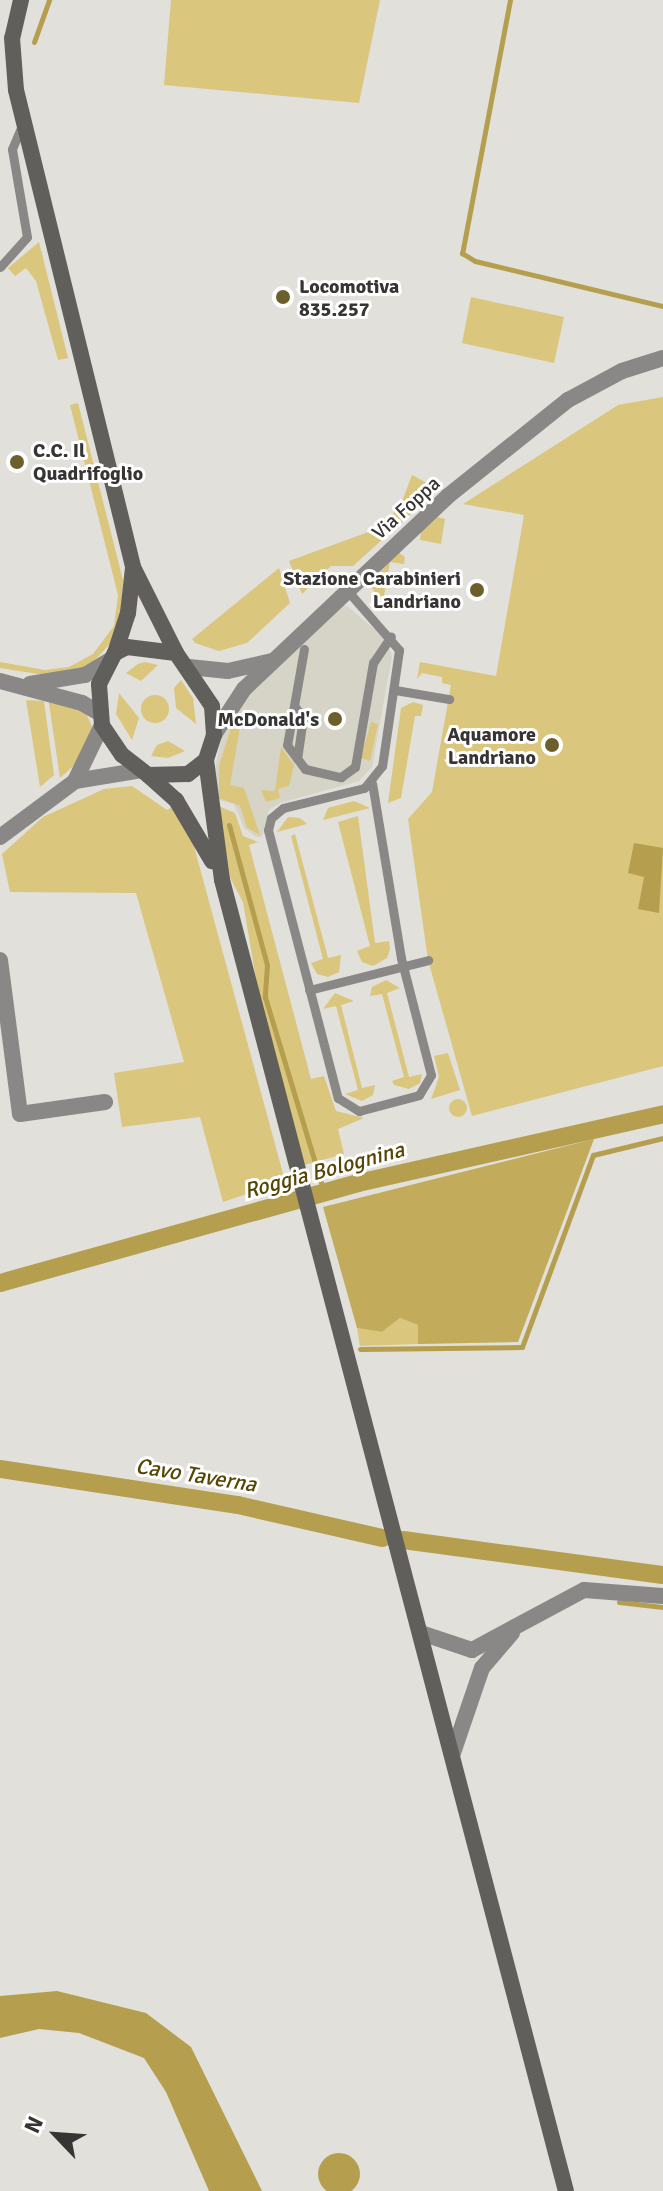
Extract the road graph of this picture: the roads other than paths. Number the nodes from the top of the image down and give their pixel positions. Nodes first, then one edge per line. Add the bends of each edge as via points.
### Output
1 (21, 0) edge
2 (0, 67) edge
3 (16, 90) junction
4 (24, 121) junction
5 (0, 267) edge
6 (663, 358) edge
7 (133, 567) junction
8 (346, 589) junction
9 (391, 636) junction
10 (304, 649) dead end
11 (176, 653) junction
12 (113, 657) junction
13 (273, 660) junction
14 (189, 667) junction
15 (0, 681) edge
16 (25, 685) junction
17 (395, 690) junction
18 (449, 699) dead end
19 (102, 719) junction
20 (214, 735) junction
21 (206, 760) junction
22 (142, 773) junction
23 (75, 781) junction
24 (372, 783) junction
25 (0, 837) edge
26 (222, 880) junction
27 (0, 960) edge
28 (428, 960) dead end
29 (402, 967) junction
30 (309, 990) junction
31 (105, 1102) dead end
32 (663, 1596) edge
33 (521, 1623) junction
34 (421, 1633) junction
35 (453, 1753) junction
36 (566, 2191) edge

1 - 3 main road via 12,38
2 - 3 main road
3 - 4 main road
4 - 5 lane via 14,133 12,149 27,237
4 - 7 main road
6 - 8 street, Via Foppa via 622,371 568,400 448,496
7 - 11 main road
7 - 12 main road via 128,613
8 - 9 lane
8 - 13 street, Via Foppa
9 - 10 lane via 373,663 351,772 341,777 314,772 287,745
9 - 17 lane via 399,661
11 - 12 main road via 127,647
11 - 14 main road
12 - 16 street via 85,675
12 - 19 main road via 99,684
13 - 14 street via 228,671
13 - 20 street, Via Foppa via 244,689
14 - 20 main road via 212,706
15 - 16 street
16 - 19 street
17 - 18 lane
17 - 24 lane via 382,766
19 - 22 main road
19 - 23 street
20 - 21 main road
21 - 22 main road via 188,774
21 - 26 main road via 210,823
22 - 23 street
22 - 26 main road via 190,819
23 - 25 street
24 - 29 lane
24 - 30 lane via 283,808 269,824
26 - 34 main road
27 - 31 street via 20,1114
28 - 29 lane
29 - 30 lane
29 - 30 lane via 431,1075 419,1095 359,1111 343,1106
32 - 33 street via 584,1590
33 - 34 street via 472,1650
33 - 35 street via 482,1668
34 - 35 main road
35 - 36 main road

